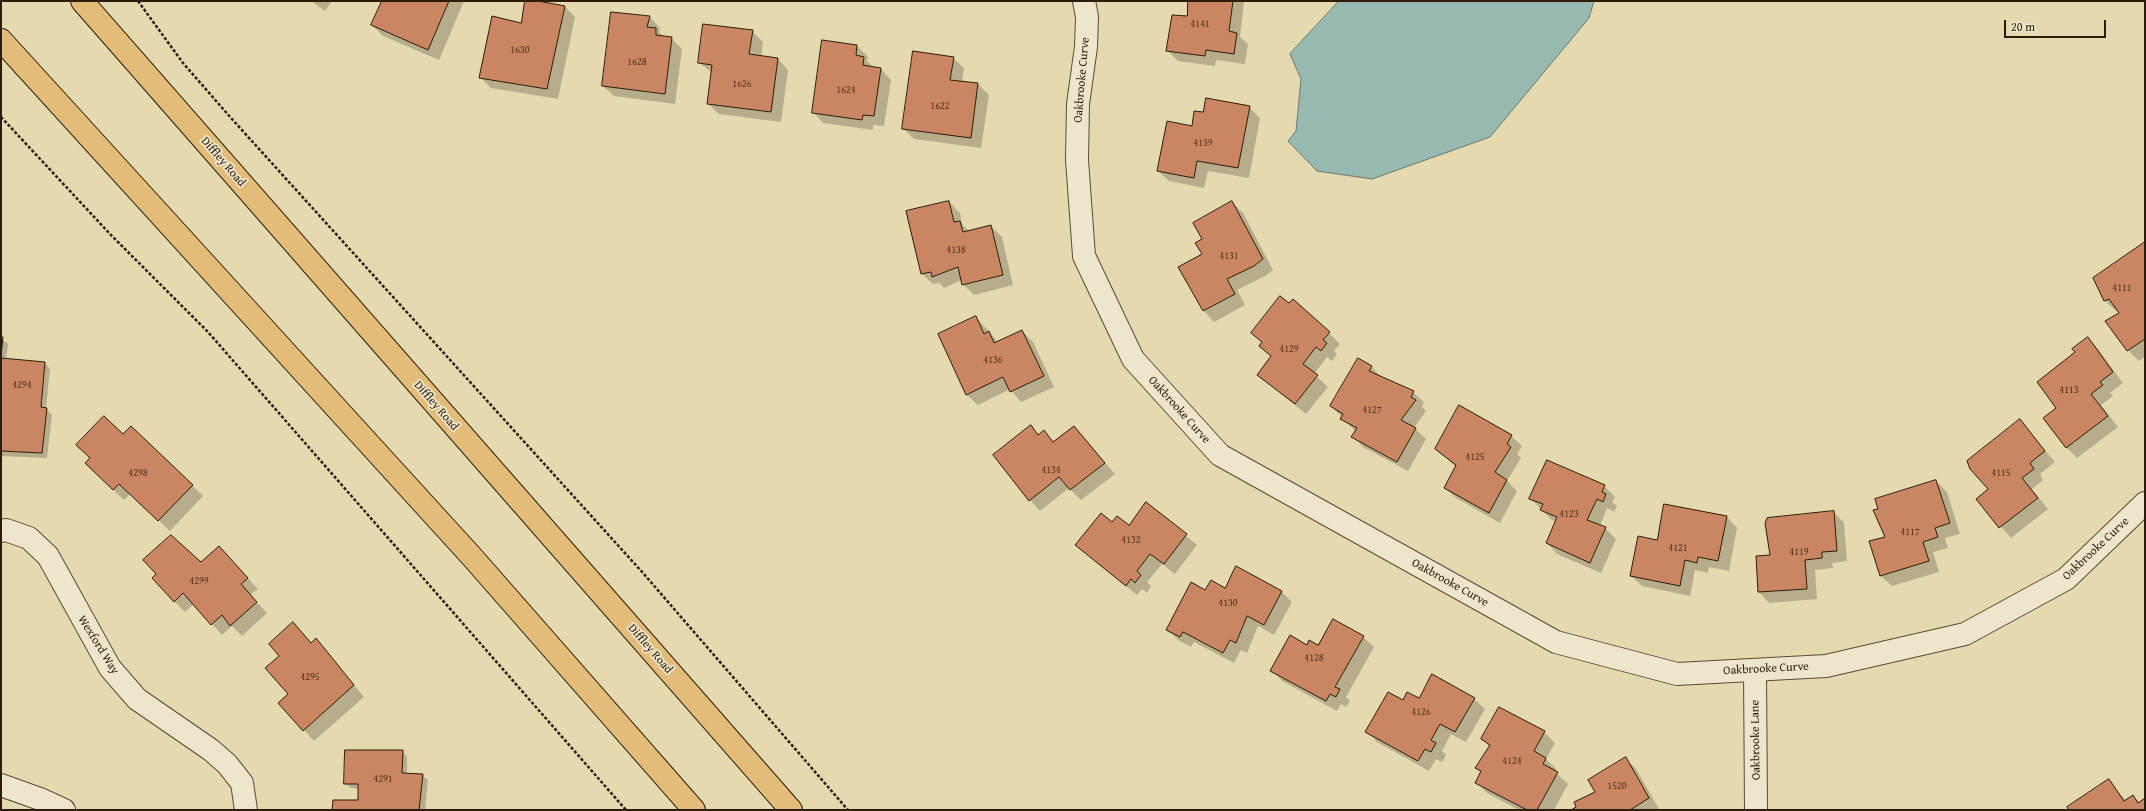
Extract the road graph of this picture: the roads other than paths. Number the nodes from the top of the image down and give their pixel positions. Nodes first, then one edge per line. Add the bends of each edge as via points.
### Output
1 (82, 1) edge
2 (1084, 1) edge
3 (1, 40) edge
4 (2145, 503) edge
5 (1, 531) edge
6 (1755, 670) junction
7 (1, 785) edge
8 (64, 810) edge
9 (246, 810) edge
10 (694, 810) edge
11 (791, 810) edge
12 (1756, 810) edge

1 - 11 main road, Diffley Road
2 - 6 street, Oakbrooke Curve via 1087,17 1086,47 1078,104 1076,160 1084,256 1133,359 1220,455 1556,642 1677,674
3 - 10 main road via 468,552
4 - 6 street, Oakbrooke Curve via 2066,579 1965,634 1826,666
5 - 9 street, Wexford Way via 6,530 29,538 48,556 110,668 137,699 227,764 242,783
6 - 12 street, Oakbrooke Lane
7 - 8 street

